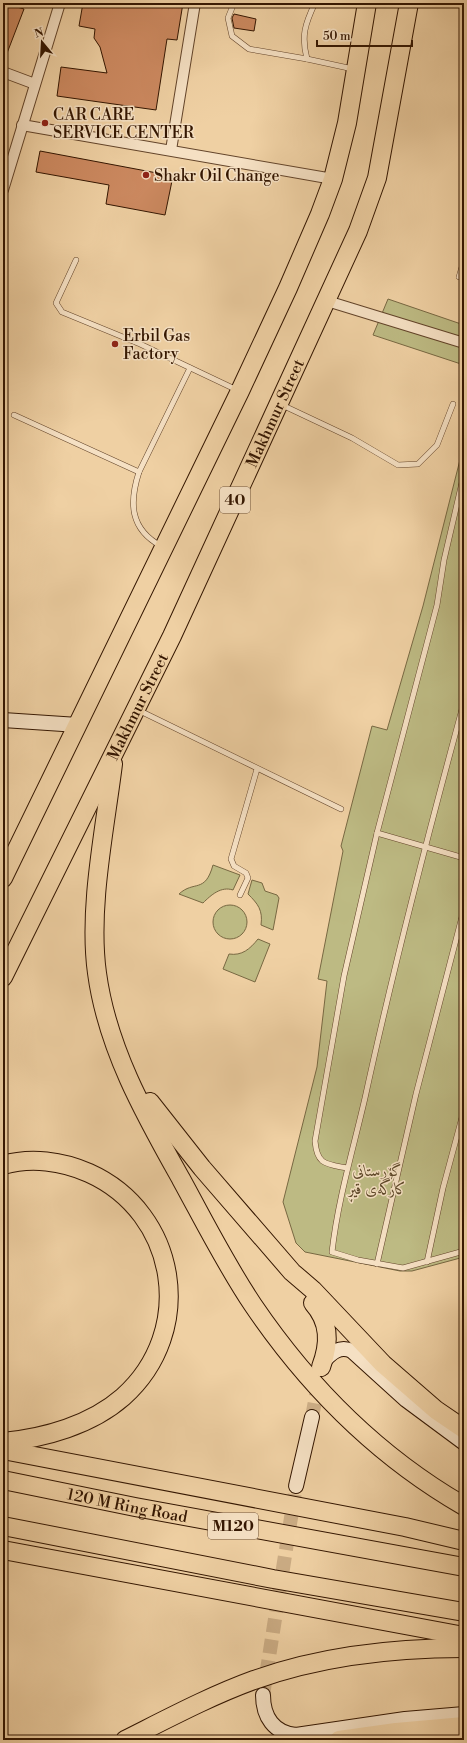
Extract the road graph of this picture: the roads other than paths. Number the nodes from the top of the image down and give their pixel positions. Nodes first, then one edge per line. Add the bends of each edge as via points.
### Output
1 (60, 3) edge
2 (195, 3) edge
3 (234, 3) edge
4 (315, 3) edge
5 (367, 3) edge
6 (409, 3) edge
7 (307, 59) junction
8 (356, 70) junction
9 (3, 72) edge
10 (35, 84) junction
11 (22, 125) junction
12 (171, 150) junction
13 (333, 179) junction
14 (3, 190) edge
15 (76, 260) dead end
16 (464, 260) edge
17 (459, 277) dead end
18 (327, 301) junction
19 (464, 343) edge
20 (190, 368) junction
21 (240, 391) junction
22 (279, 404) junction
23 (453, 404) dead end
24 (14, 415) dead end
25 (139, 472) junction
26 (464, 474) edge
27 (164, 547) junction
28 (464, 702) edge
29 (135, 709) junction
30 (3, 720) edge
31 (78, 725) junction
32 (115, 749) junction
33 (257, 769) junction
34 (341, 808) dead end
35 (377, 833) junction
36 (425, 847) junction
37 (464, 858) edge
38 (3, 878) edge
39 (240, 895) dead end
40 (464, 909) edge
41 (3, 977) edge
42 (118, 1050) junction
43 (464, 1110) edge
44 (3, 1165) edge
45 (347, 1168) junction
46 (464, 1251) edge
47 (427, 1262) junction
48 (376, 1264) junction
49 (292, 1272) junction
50 (322, 1364) joint
51 (312, 1417) tunnel mouth
52 (464, 1429) edge
53 (3, 1442) edge
54 (464, 1443) edge
55 (3, 1450) edge
56 (3, 1480) edge
57 (296, 1486) tunnel mouth
58 (464, 1506) edge
59 (3, 1526) edge
60 (464, 1540) edge
61 (3, 1550) edge
62 (464, 1567) edge
63 (464, 1612) edge
64 (464, 1636) edge
65 (464, 1648) edge
66 (263, 1696) tunnel mouth
67 (464, 1714) edge
68 (464, 1726) edge
69 (124, 1740) edge
70 (339, 1740) edge

1 - 10 street
2 - 12 street
3 - 7 lane via 228,18 232,36 249,49
4 - 7 lane via 304,26 303,45
5 - 8 highway
6 - 18 highway, Makhmur Street / 40 via 377,178 358,232
7 - 8 lane
8 - 13 highway via 347,123
9 - 10 street
10 - 11 street
11 - 12 street
11 - 14 street
12 - 13 street
13 - 21 highway via 288,288
15 - 20 lane via 56,303 62,312
16 - 17 lane
18 - 19 street
18 - 22 highway, Makhmur Street / 40
20 - 21 lane
20 - 25 lane
21 - 27 highway
22 - 23 lane via 352,438 398,466 418,464 436,446
22 - 29 highway, Makhmur Street / 40 via 172,636
24 - 25 lane
25 - 27 lane via 134,488 135,520 149,539
26 - 35 lane via 436,604
27 - 31 highway
28 - 36 lane
29 - 32 highway, Makhmur Street / 40
29 - 33 lane
30 - 31 street
31 - 38 highway
32 - 41 highway, Makhmur Street / 40
32 - 42 highway via 96,897 95,934 96,969 102,1001
33 - 34 lane
33 - 39 lane via 231,859 234,866 246,873 248,878
35 - 36 lane
35 - 45 lane via 344,976 315,1141 320,1159 326,1164
36 - 37 lane
36 - 45 lane
40 - 48 lane via 416,1094
42 - 49 highway via 169,1129
42 - 58 highway via 134,1093 172,1163 229,1265 274,1334 372,1442 430,1486
43 - 47 lane
44 - 53 highway via 35,1161 58,1163 101,1178 122,1193 137,1207 159,1242 169,1291 166,1324 154,1356 136,1384 124,1396 96,1415 65,1429
45 - 48 lane via 332,1252
46 - 47 lane
47 - 48 lane via 402,1268
49 - 50 highway via 321,1311 326,1322 328,1331
49 - 52 highway via 313,1290 383,1364 436,1410
50 - 54 street via 338,1350 352,1351 406,1400
51 - 57 street
55 - 60 highway
56 - 62 highway, 120 M Ring Road / M120 via 143,1509
59 - 63 highway via 273,1579
61 - 64 highway
65 - 69 highway via 361,1654 295,1668 253,1680
66 - 67 street via 263,1706 270,1723 283,1732 296,1735 405,1719
68 - 70 highway

